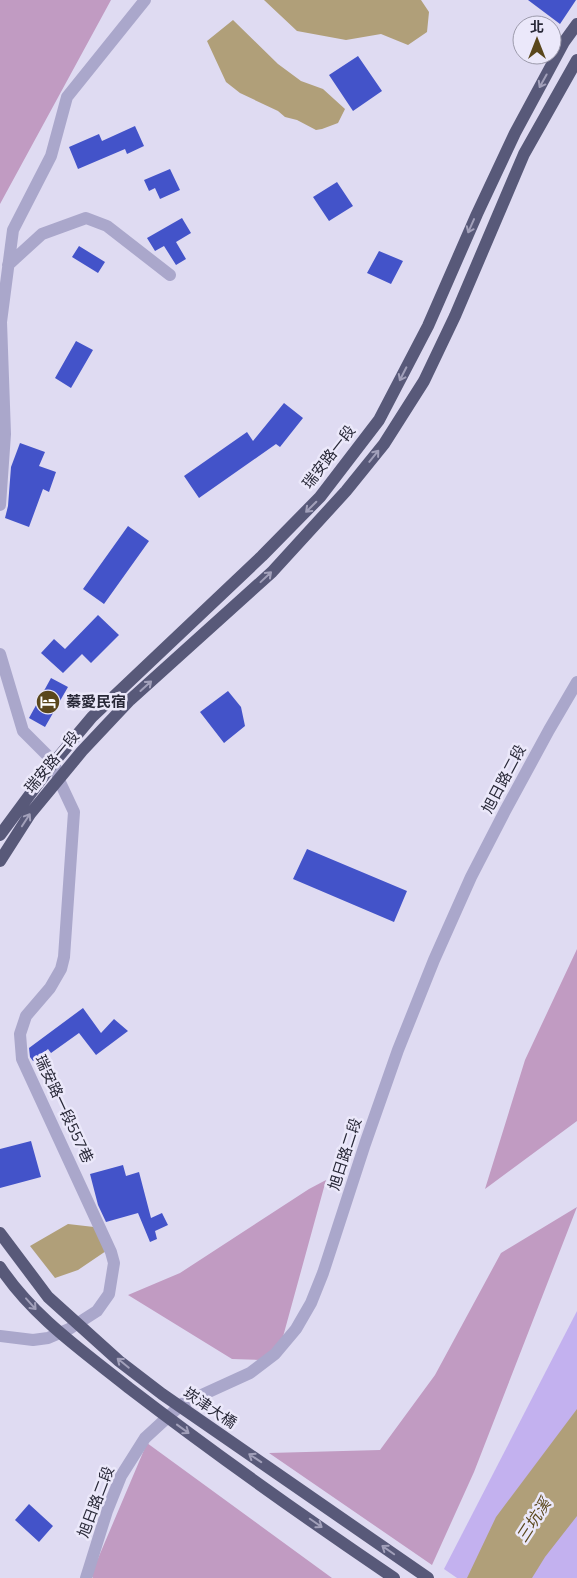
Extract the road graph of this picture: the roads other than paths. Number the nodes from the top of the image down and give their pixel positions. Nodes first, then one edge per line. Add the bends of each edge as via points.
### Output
1 (145, 0) edge
2 (577, 24) edge
3 (577, 60) edge
4 (8, 265) junction
5 (170, 275) dead end
6 (0, 505) edge
7 (0, 654) edge
8 (577, 682) edge
9 (54, 762) junction
10 (59, 780) junction
11 (0, 835) edge
12 (0, 861) edge
13 (0, 1233) edge
14 (0, 1267) edge
15 (0, 1336) edge
16 (86, 1578) edge
17 (394, 1578) edge
18 (428, 1578) edge

1 - 4 street via 67,97 51,156 13,230
2 -> 9 main road, 瑞安路一段 via 515,132 428,326 379,420 320,497 92,717
10 -> 3 main road, 瑞安路一段 via 82,750 130,700 272,572 384,444 424,381 524,154
4 - 5 street via 42,234 86,218 107,226
4 - 6 street via 1,322 5,434
7 - 9 street via 23,731
8 - 16 street, 旭日路二段 via 505,811 434,960 398,1050 311,1303 276,1354 250,1373 182,1404 145,1438 121,1476
9 - 10 street, 瑞安路一段557巷
9 - 11 main road, 瑞安路一段
12 -> 10 main road, 瑞安路一段 via 30,814
10 - 15 street, 瑞安路一段557巷 via 74,812 64,956 50,988 26,1016 20,1046 22,1059 111,1252 114,1272 109,1294 97,1311 69,1329 33,1340
18 -> 13 main road, 崁津大橋, bridge via 119,1361 48,1297
14 -> 17 main road, 崁津大橋, bridge via 46,1321 94,1360 177,1425

